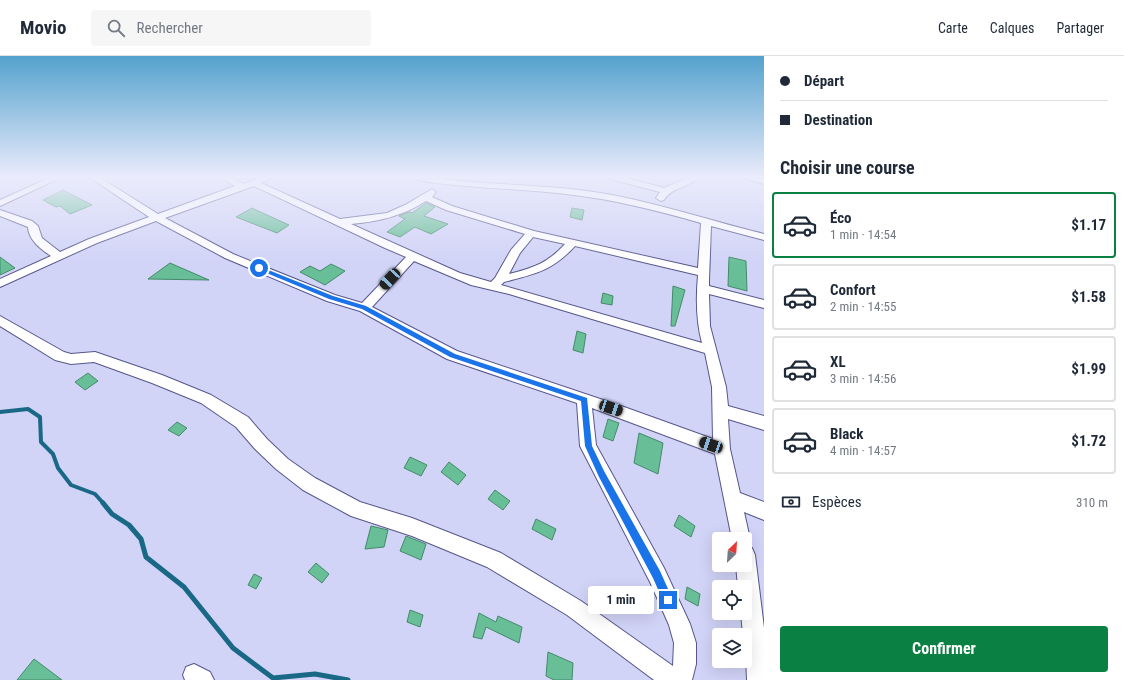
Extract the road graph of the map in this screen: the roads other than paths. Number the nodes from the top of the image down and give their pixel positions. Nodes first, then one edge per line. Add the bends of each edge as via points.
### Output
1 (138, 206) edge
2 (190, 206) edge
3 (305, 206) edge
4 (409, 206) edge
5 (445, 206) edge
6 (649, 206) edge
7 (658, 208) joint
8 (0, 213) edge
9 (13, 217) junction
10 (157, 218) junction
11 (0, 222) edge
12 (342, 222) junction
13 (706, 223) junction
14 (531, 233) junction
15 (764, 237) edge
16 (572, 242) junction
17 (59, 256) junction
18 (413, 256) junction
19 (703, 273) junction
20 (0, 283) edge
21 (496, 283) junction
22 (702, 288) junction
23 (764, 304) edge
24 (364, 308) junction
25 (0, 320) edge
26 (711, 350) junction
27 (584, 400) junction
28 (721, 411) junction
29 (764, 424) edge
30 (722, 449) junction
31 (734, 499) junction
32 (764, 511) edge
33 (741, 532) edge
34 (747, 572) edge
35 (760, 668) edge
36 (673, 680) edge
37 (680, 680) edge

1 - 10 street
2 - 10 street
3 - 12 street
4 - 12 street via 377,219
5 - 14 street
6 - 7 street
7 - 13 street
8 - 9 street
9 - 11 street
9 - 17 street via 33,226 37,240
10 - 17 street
10 - 24 street via 229,256 309,289
12 - 18 street
13 - 15 street
13 - 19 street
14 - 16 street
14 - 21 street via 515,252
16 - 19 street
16 - 21 street via 561,255 538,270
17 - 20 street
18 - 21 street via 456,275
18 - 24 street
19 - 22 street
21 - 26 street via 512,291
22 - 23 street
22 - 26 street via 704,326
24 - 27 street via 452,355
25 - 36 street via 60,356 71,359 95,357 206,399 242,422 282,464 309,484 357,510 412,527 494,560 574,608
26 - 28 street
27 - 30 street
27 - 37 street via 588,446 657,575 683,637 685,664
28 - 29 street
28 - 30 street
30 - 31 street
31 - 32 street
31 - 33 street
34 - 35 street

